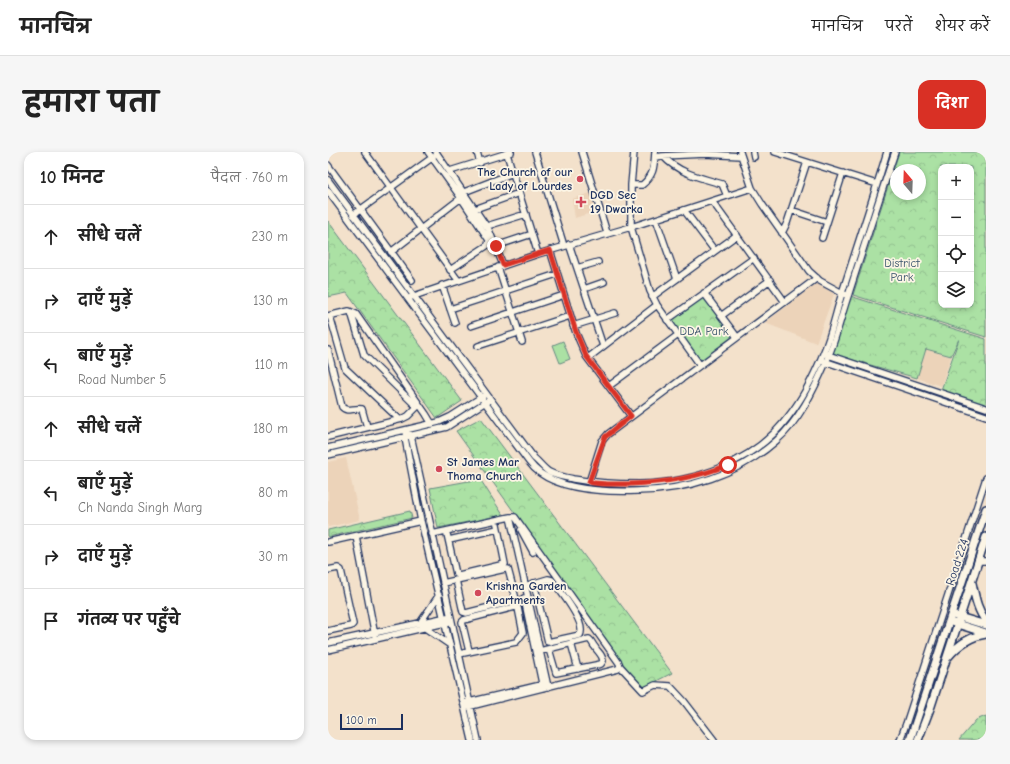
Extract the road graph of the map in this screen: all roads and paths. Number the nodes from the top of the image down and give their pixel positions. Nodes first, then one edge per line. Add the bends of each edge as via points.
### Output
1 (365, 152) edge
2 (428, 152) edge
3 (477, 152) edge
4 (535, 152) edge
5 (582, 152) edge
6 (634, 152) edge
7 (775, 152) edge
8 (887, 152) edge
9 (895, 152) edge
10 (436, 153) edge
11 (509, 153) edge
12 (655, 154) edge
13 (741, 154) edge
14 (661, 156) junction
15 (432, 158) junction
16 (807, 162) junction
17 (480, 163) junction
18 (328, 165) edge
19 (450, 171) junction
20 (513, 173) junction
21 (843, 174) junction
22 (328, 180) edge
23 (877, 184) junction
24 (631, 185) junction
25 (391, 188) junction
26 (752, 188) junction
27 (328, 191) edge
28 (464, 192) junction
29 (519, 193) junction
30 (727, 196) junction
31 (461, 198) junction
32 (339, 200) junction
33 (712, 201) junction
34 (475, 209) junction
35 (361, 210) junction
36 (684, 210) junction
37 (791, 210) junction
38 (526, 214) junction
39 (353, 215) junction
40 (656, 219) junction
41 (827, 222) junction
42 (487, 226) junction
43 (631, 227) junction
44 (420, 229) junction
45 (607, 233) junction
46 (782, 233) junction
47 (532, 234) junction
48 (737, 235) junction
49 (822, 238) dead end
50 (567, 245) junction
51 (496, 246) junction
52 (550, 250) junction
53 (715, 251) junction
54 (391, 252) junction
55 (538, 254) junction
56 (754, 258) junction
57 (598, 262) dead end
58 (500, 266) junction
59 (578, 268) junction
60 (450, 270) junction
61 (557, 274) junction
62 (817, 278) junction
63 (677, 279) junction
64 (412, 280) dead end
65 (458, 280) junction
66 (770, 280) junction
67 (604, 282) dead end
68 (442, 285) junction
69 (584, 289) junction
70 (506, 291) junction
71 (842, 293) junction
72 (704, 294) junction
73 (564, 295) junction
74 (848, 296) junction
75 (410, 297) junction
76 (652, 297) junction
77 (785, 302) junction
78 (657, 305) junction
79 (450, 309) junction
80 (351, 312) junction
81 (513, 312) junction
82 (616, 313) dead end
83 (329, 316) edge
84 (570, 316) junction
85 (721, 316) junction
86 (594, 319) junction
87 (667, 320) junction
88 (455, 323) dead end
89 (471, 326) dead end
90 (573, 326) junction
91 (519, 333) junction
92 (678, 335) junction
93 (737, 337) junction
94 (522, 342) dead end
95 (478, 346) dead end
96 (603, 346) junction
97 (328, 350) edge
98 (826, 354) junction
99 (588, 358) junction
100 (823, 361) junction
101 (700, 365) junction
102 (609, 386) junction
103 (486, 398) junction
104 (418, 406) junction
105 (986, 408) edge
106 (631, 416) junction
107 (986, 416) edge
108 (399, 419) junction
109 (432, 424) junction
110 (367, 427) junction
111 (406, 431) junction
112 (411, 436) junction
113 (328, 438) edge
114 (405, 438) junction
115 (329, 448) edge
116 (328, 456) edge
117 (986, 478) edge
118 (589, 482) junction
119 (602, 484) junction
120 (602, 490) junction
121 (986, 509) edge
122 (509, 520) junction
123 (421, 521) junction
124 (497, 526) junction
125 (356, 536) junction
126 (432, 536) junction
127 (448, 537) junction
128 (986, 537) edge
129 (328, 542) edge
130 (532, 552) dead end
131 (978, 561) junction
132 (986, 561) edge
133 (517, 567) junction
134 (508, 569) junction
135 (328, 570) edge
136 (456, 580) junction
137 (972, 580) junction
138 (443, 583) junction
139 (534, 583) junction
140 (525, 586) junction
141 (439, 595) junction
142 (950, 618) junction
143 (451, 619) junction
144 (445, 620) junction
145 (959, 621) junction
146 (986, 621) edge
147 (420, 623) junction
148 (986, 625) edge
149 (425, 628) junction
150 (340, 629) junction
151 (330, 630) edge
152 (374, 632) junction
153 (986, 633) edge
154 (342, 640) junction
155 (376, 640) junction
156 (335, 641) junction
157 (328, 643) edge
158 (572, 643) junction
159 (450, 645) junction
160 (549, 649) junction
161 (328, 650) edge
162 (469, 651) junction
163 (540, 651) junction
164 (459, 654) junction
165 (946, 659) junction
166 (620, 664) junction
167 (578, 669) junction
168 (545, 686) junction
169 (466, 705) junction
170 (918, 735) edge
171 (900, 739) edge
172 (472, 740) edge
173 (478, 740) edge
174 (714, 740) edge
175 (910, 740) edge

1 - 25 street
2 - 15 street
3 - 17 street
4 - 50 street
5 - 45 street
6 - 24 street
7 - 16 street
8 - 23 street
9 - 74 street
10 - 15 street
10 - 19 street
11 - 17 street
11 - 20 street
12 - 14 street
12 - 24 street via 650,178 642,185
13 - 14 street
13 - 26 street
14 - 30 street via 670,164 699,178 722,184
15 - 25 street
15 - 31 street
16 - 21 street
16 - 37 street
17 - 19 street
18 - 35 street
19 - 28 street
20 - 28 street
20 - 29 street
21 - 23 street
21 - 41 street
22 - 32 street
23 - 71 street
24 - 43 street
25 - 35 street
25 - 44 street
26 - 30 street
26 - 46 street
27 - 32 street
28 - 34 street
29 - 34 street
29 - 38 street
30 - 33 street
31 - 44 street
31 - 60 street via 489,242
32 - 39 street
32 - 75 street
33 - 36 street
33 - 48 street
34 - 42 street
35 - 39 street
35 - 54 street
36 - 40 street
36 - 53 street
37 - 41 street
37 - 46 street
38 - 42 street
38 - 47 street
39 - 75 street
40 - 43 street
40 - 63 street
41 - 49 street
42 - 51 street
43 - 45 street
43 - 76 street
44 - 54 street
44 - 60 street
45 - 50 street
46 - 62 street via 809,271
47 - 51 street
47 - 55 street
48 - 53 street
48 - 56 street
50 - 52 street
50 - 59 street
51 - 58 street
52 - 55 street
52 - 61 street
53 - 63 street
54 - 64 street
55 - 58 street
56 - 66 street
56 - 72 street
57 - 59 street
58 - 65 street
58 - 70 street
59 - 69 street
60 - 65 street
61 - 70 street
61 - 73 street
62 - 71 street
62 - 77 street
63 - 76 street
65 - 68 street
66 - 77 street
66 - 85 street
67 - 69 street
68 - 75 street
68 - 79 street
69 - 86 street
70 - 79 street
70 - 81 street
71 - 74 street
71 - 98 street
72 - 85 street
72 - 87 street
73 - 81 street
73 - 84 street
74 - 98 street
75 - 103 street
76 - 78 street
77 - 93 street
78 - 87 street
78 - 96 street
79 - 88 street
80 - 83 street
80 - 104 street via 356,314
80 - 104 street via 364,355
81 - 89 street
81 - 91 street
82 - 86 street
83 - 108 street via 345,368
84 - 90 street
84 - 91 street
85 - 93 street
86 - 90 street
86 - 96 street
87 - 92 street
90 - 99 street
91 - 94 street
91 - 95 street
92 - 101 street
92 - 102 street
93 - 101 street
96 - 99 street
97 - 110 street via 343,409 362,409
98 - 100 street
98 - 105 street
99 - 102 street
100 - 107 street
100 - 119 street via 788,418 750,453 712,472 693,477 644,484
100 - 120 street via 808,400 792,423 777,441 748,462 714,478 670,488 644,491
101 - 106 street
102 - 106 street
103 - 109 street
103 - 112 street via 447,427
103 - 118 street via 534,458 549,472
103 - 120 street via 529,462 539,472 561,483
104 - 108 street via 408,416
104 - 109 street
106 - 118 street via 605,437
108 - 110 street
109 - 111 street
110 - 113 street
111 - 112 street
111 - 114 street
111 - 115 street
112 - 114 street
112 - 126 street
113 - 115 street
114 - 116 street
114 - 123 street
117 - 171 street
118 - 119 street
119 - 120 street
121 - 142 main road, Road 224
122 - 124 street
122 - 126 street
122 - 130 street via 516,521
122 - 133 street
122 - 140 street
122 - 166 street via 514,517 517,519
123 - 125 street
123 - 141 street
124 - 127 street
124 - 127 street via 505,564 466,574 456,574
125 - 129 street
125 - 152 street
126 - 127 street
126 - 138 street
128 - 131 main road, Road 224
131 - 132 street
131 - 137 main road, Road 224
133 - 134 street
133 - 168 street
134 - 136 street
134 - 136 street via 515,600 466,613 463,612
135 - 150 street via 341,570 351,615 352,626
136 - 138 street
137 - 145 main road, Road 224
137 - 146 main road via 978,608
138 - 143 street
139 - 139 street via 552,580 577,616 580,635 548,642
139 - 140 street
140 - 163 street
141 - 144 street
141 - 147 street
142 - 145 main road
142 - 170 main road, Road 224
143 - 144 street
143 - 164 street
144 - 147 street
144 - 149 street
144 - 159 street
145 - 148 main road
145 - 153 main road
145 - 165 main road, Road 224
147 - 152 street
149 - 155 street
149 - 159 street
150 - 151 street
150 - 154 street
151 - 156 street
152 - 154 street
152 - 155 street
153 - 165 main road via 959,646
154 - 156 street
155 - 161 street
156 - 157 street
158 - 160 street
158 - 167 street
158 - 167 street via 591,640 603,658 601,664
159 - 169 street
160 - 163 street
160 - 167 street via 556,673
162 - 162 street via 516,642 523,633 518,608 464,620 462,622
162 - 164 street
163 - 168 street
164 - 169 street
165 - 170 main road, Road 224
166 - 168 street
166 - 174 street via 643,691 655,685 670,686
168 - 169 street
169 - 172 street
169 - 173 street
170 - 175 main road

